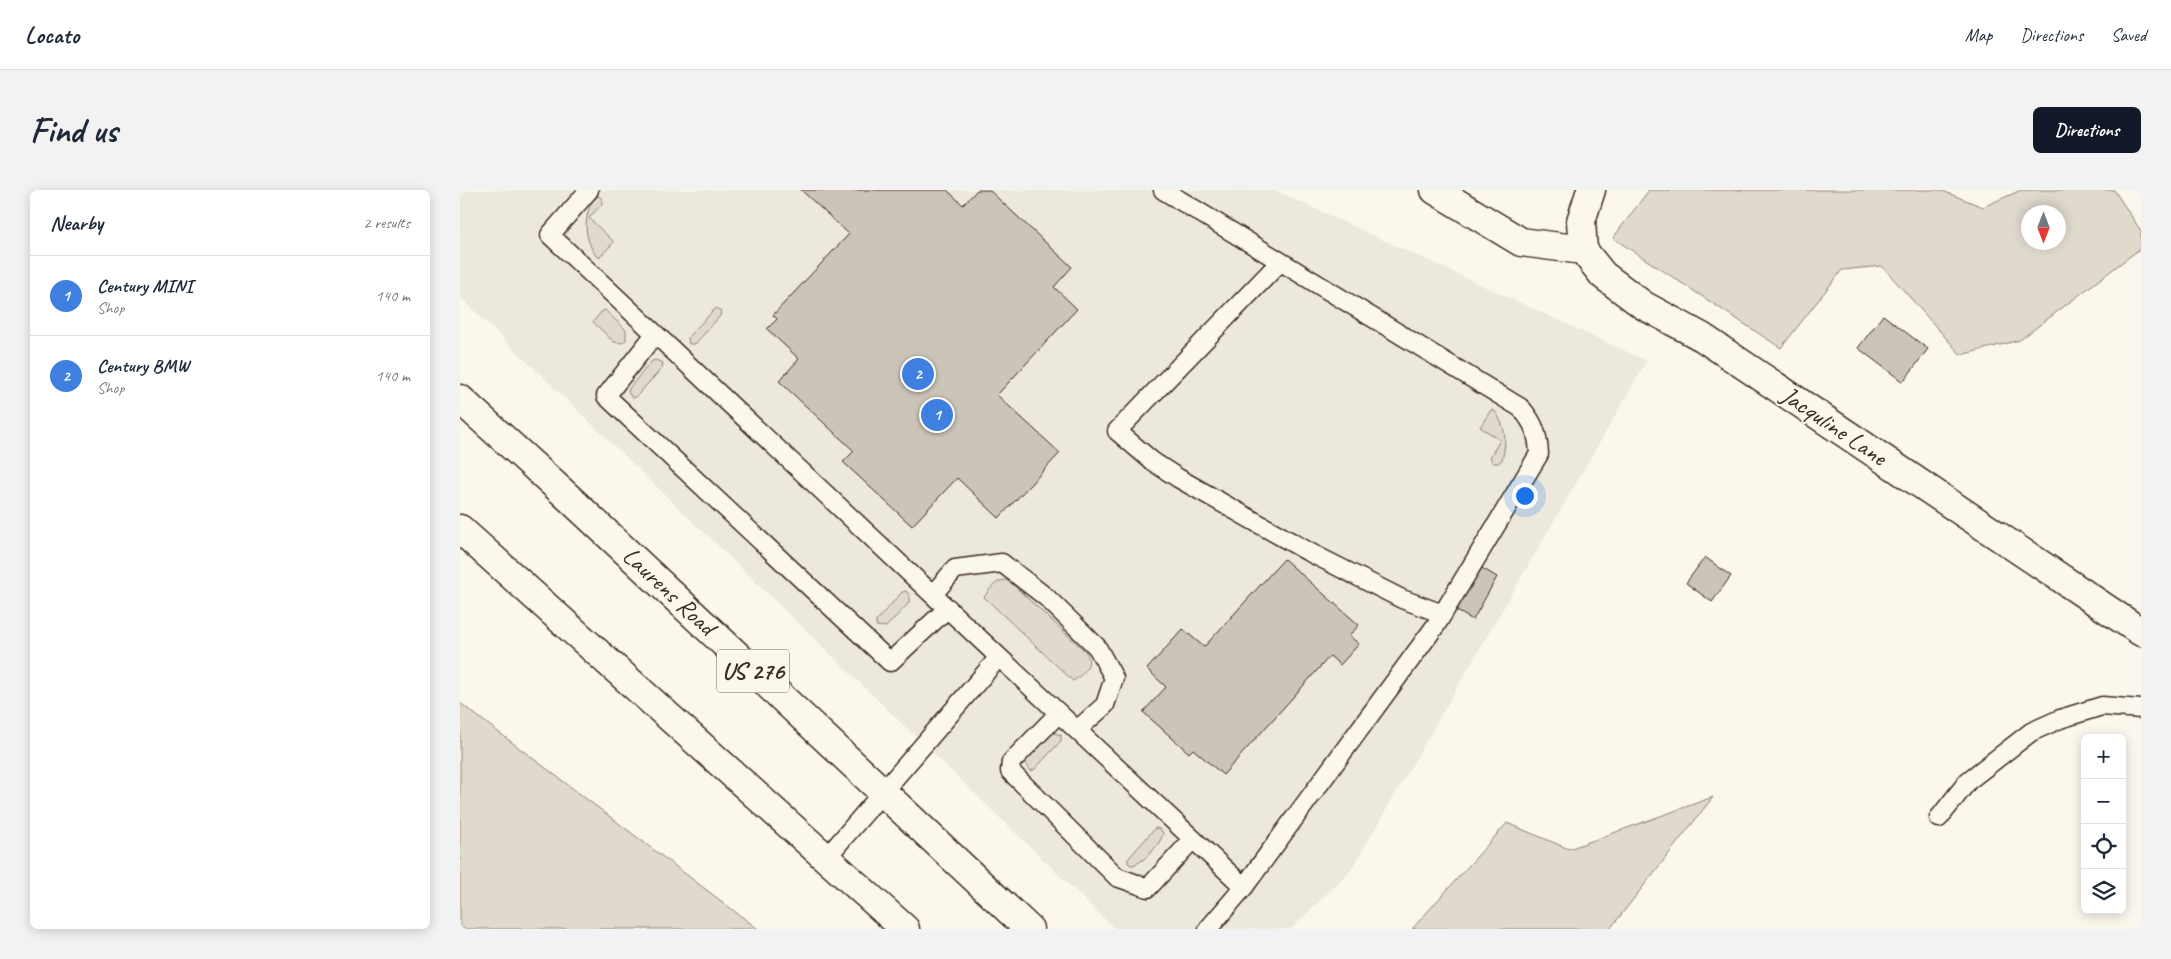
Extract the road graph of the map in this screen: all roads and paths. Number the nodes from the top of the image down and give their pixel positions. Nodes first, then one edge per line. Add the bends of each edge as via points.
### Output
1 (589, 190) edge
2 (1163, 190) edge
3 (1435, 190) edge
4 (1591, 190) edge
5 (1583, 250) junction
6 (1280, 262) junction
7 (655, 334) junction
8 (460, 399) edge
9 (460, 529) edge
10 (933, 594) junction
11 (948, 608) junction
12 (1443, 614) junction
13 (2141, 632) edge
14 (1000, 656) junction
15 (2141, 709) edge
16 (1059, 713) junction
17 (1077, 730) junction
18 (884, 793) junction
19 (1939, 818) dead end
20 (1193, 840) junction
21 (826, 857) junction
22 (1244, 887) junction
23 (905, 929) edge
24 (1029, 929) edge
25 (1208, 929) edge

1 - 7 lane via 550,235
2 - 6 lane
3 - 5 main road via 1521,242
4 - 5 main road via 1581,222
5 - 13 main road, Jacquline Lane via 1602,275 1643,304 1702,337
6 - 12 lane via 1521,408 1538,434 1539,454
6 - 12 lane via 1117,431 1152,461 1212,498 1385,590
7 - 10 lane
7 - 11 lane via 606,396 620,410 890,662
8 - 18 main road, Laurens Road / US 276
9 - 21 main road
10 - 11 lane
10 - 17 lane via 955,569 1002,563 1046,597 1097,646 1114,678 1105,705
11 - 14 lane
12 - 22 lane
14 - 16 lane
14 - 18 lane
15 - 19 lane via 2102,706 2031,732 1968,781
16 - 17 lane
16 - 20 lane via 1011,762 1010,771 1117,877 1148,888
17 - 20 lane
18 - 21 lane
18 - 24 main road, Laurens Road / US 276
20 - 22 lane
21 - 23 main road
22 - 25 lane

